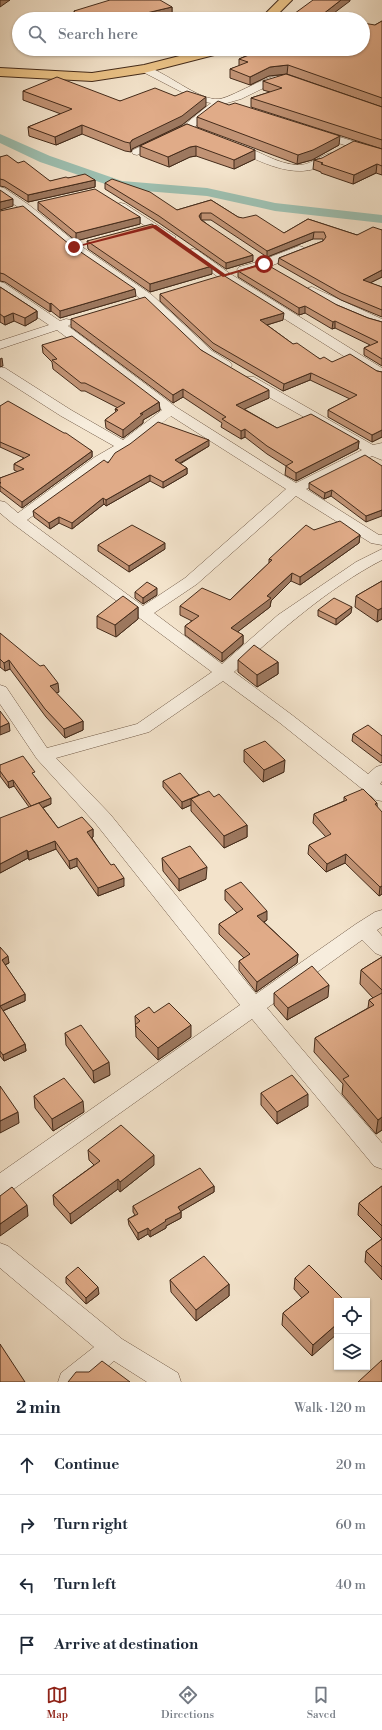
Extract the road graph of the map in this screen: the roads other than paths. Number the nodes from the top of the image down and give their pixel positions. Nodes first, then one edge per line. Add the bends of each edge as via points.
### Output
1 (286, 0) edge
2 (273, 12) edge
3 (195, 56) edge
4 (144, 69) junction
5 (0, 72) edge
6 (294, 81) edge
7 (218, 102) junction
8 (234, 107) edge
9 (187, 128) junction
10 (308, 130) edge
11 (201, 134) edge
12 (222, 142) edge
13 (354, 144) junction
14 (137, 152) dead end
15 (382, 154) edge
16 (0, 190) edge
17 (110, 199) edge
18 (40, 204) edge
19 (19, 209) junction
20 (154, 226) junction
21 (140, 230) edge
22 (89, 243) edge
23 (311, 246) edge
24 (74, 247) junction
25 (251, 255) edge
26 (264, 264) junction
27 (277, 271) edge
28 (224, 276) junction
29 (211, 280) edge
30 (0, 286) edge
31 (303, 286) edge
32 (162, 294) edge
33 (148, 298) junction
34 (133, 303) edge
35 (80, 319) edge
36 (382, 324) edge
37 (58, 325) junction
38 (0, 345) edge
39 (0, 371) edge
40 (382, 374) edge
41 (171, 410) junction
42 (124, 446) junction
43 (379, 451) edge
44 (295, 489) junction
45 (7, 514) edge
46 (382, 540) edge
47 (382, 554) edge
48 (143, 613) junction
49 (222, 673) junction
50 (0, 691) edge
51 (43, 755) junction
52 (382, 771) edge
53 (375, 790) edge
54 (382, 917) edge
55 (363, 930) junction
56 (382, 948) edge
57 (254, 1007) junction
58 (382, 1159) edge
59 (0, 1186) edge
60 (0, 1254) edge
61 (113, 1347) junction
62 (70, 1382) edge
63 (168, 1382) edge

1 - 2 main road
3 - 4 main road
4 - 5 main road via 92,77
4 - 7 street via 203,99
6 - 7 street via 286,78 274,79 237,97
7 - 8 street
7 - 9 street
9 - 11 street
9 - 14 street
10 - 13 street
12 - 13 street via 294,169 317,164
13 - 15 street
16 - 19 street
17 - 20 street
18 - 19 street
19 - 24 street
20 - 21 street
20 - 28 street
22 - 24 street
23 - 26 street
24 - 33 street
25 - 26 street
26 - 27 street
26 - 28 street
28 - 29 street
28 - 40 street
30 - 37 street
31 - 36 street
32 - 33 street
33 - 34 street
33 - 43 street via 207,354 284,400
35 - 37 street
37 - 38 street
37 - 41 street
39 - 42 street
41 - 42 street
41 - 44 street
42 - 45 street
43 - 44 street
44 - 46 street via 376,540
44 - 48 street via 191,581
45 - 48 street
47 - 49 street via 361,565 284,619
48 - 49 street
49 - 51 street via 143,728
49 - 53 street via 286,719
50 - 51 street
51 - 57 street via 103,820
52 - 53 street
54 - 55 street
55 - 56 street
55 - 57 street
57 - 58 street
57 - 59 street
60 - 61 street
61 - 62 street
61 - 63 street

